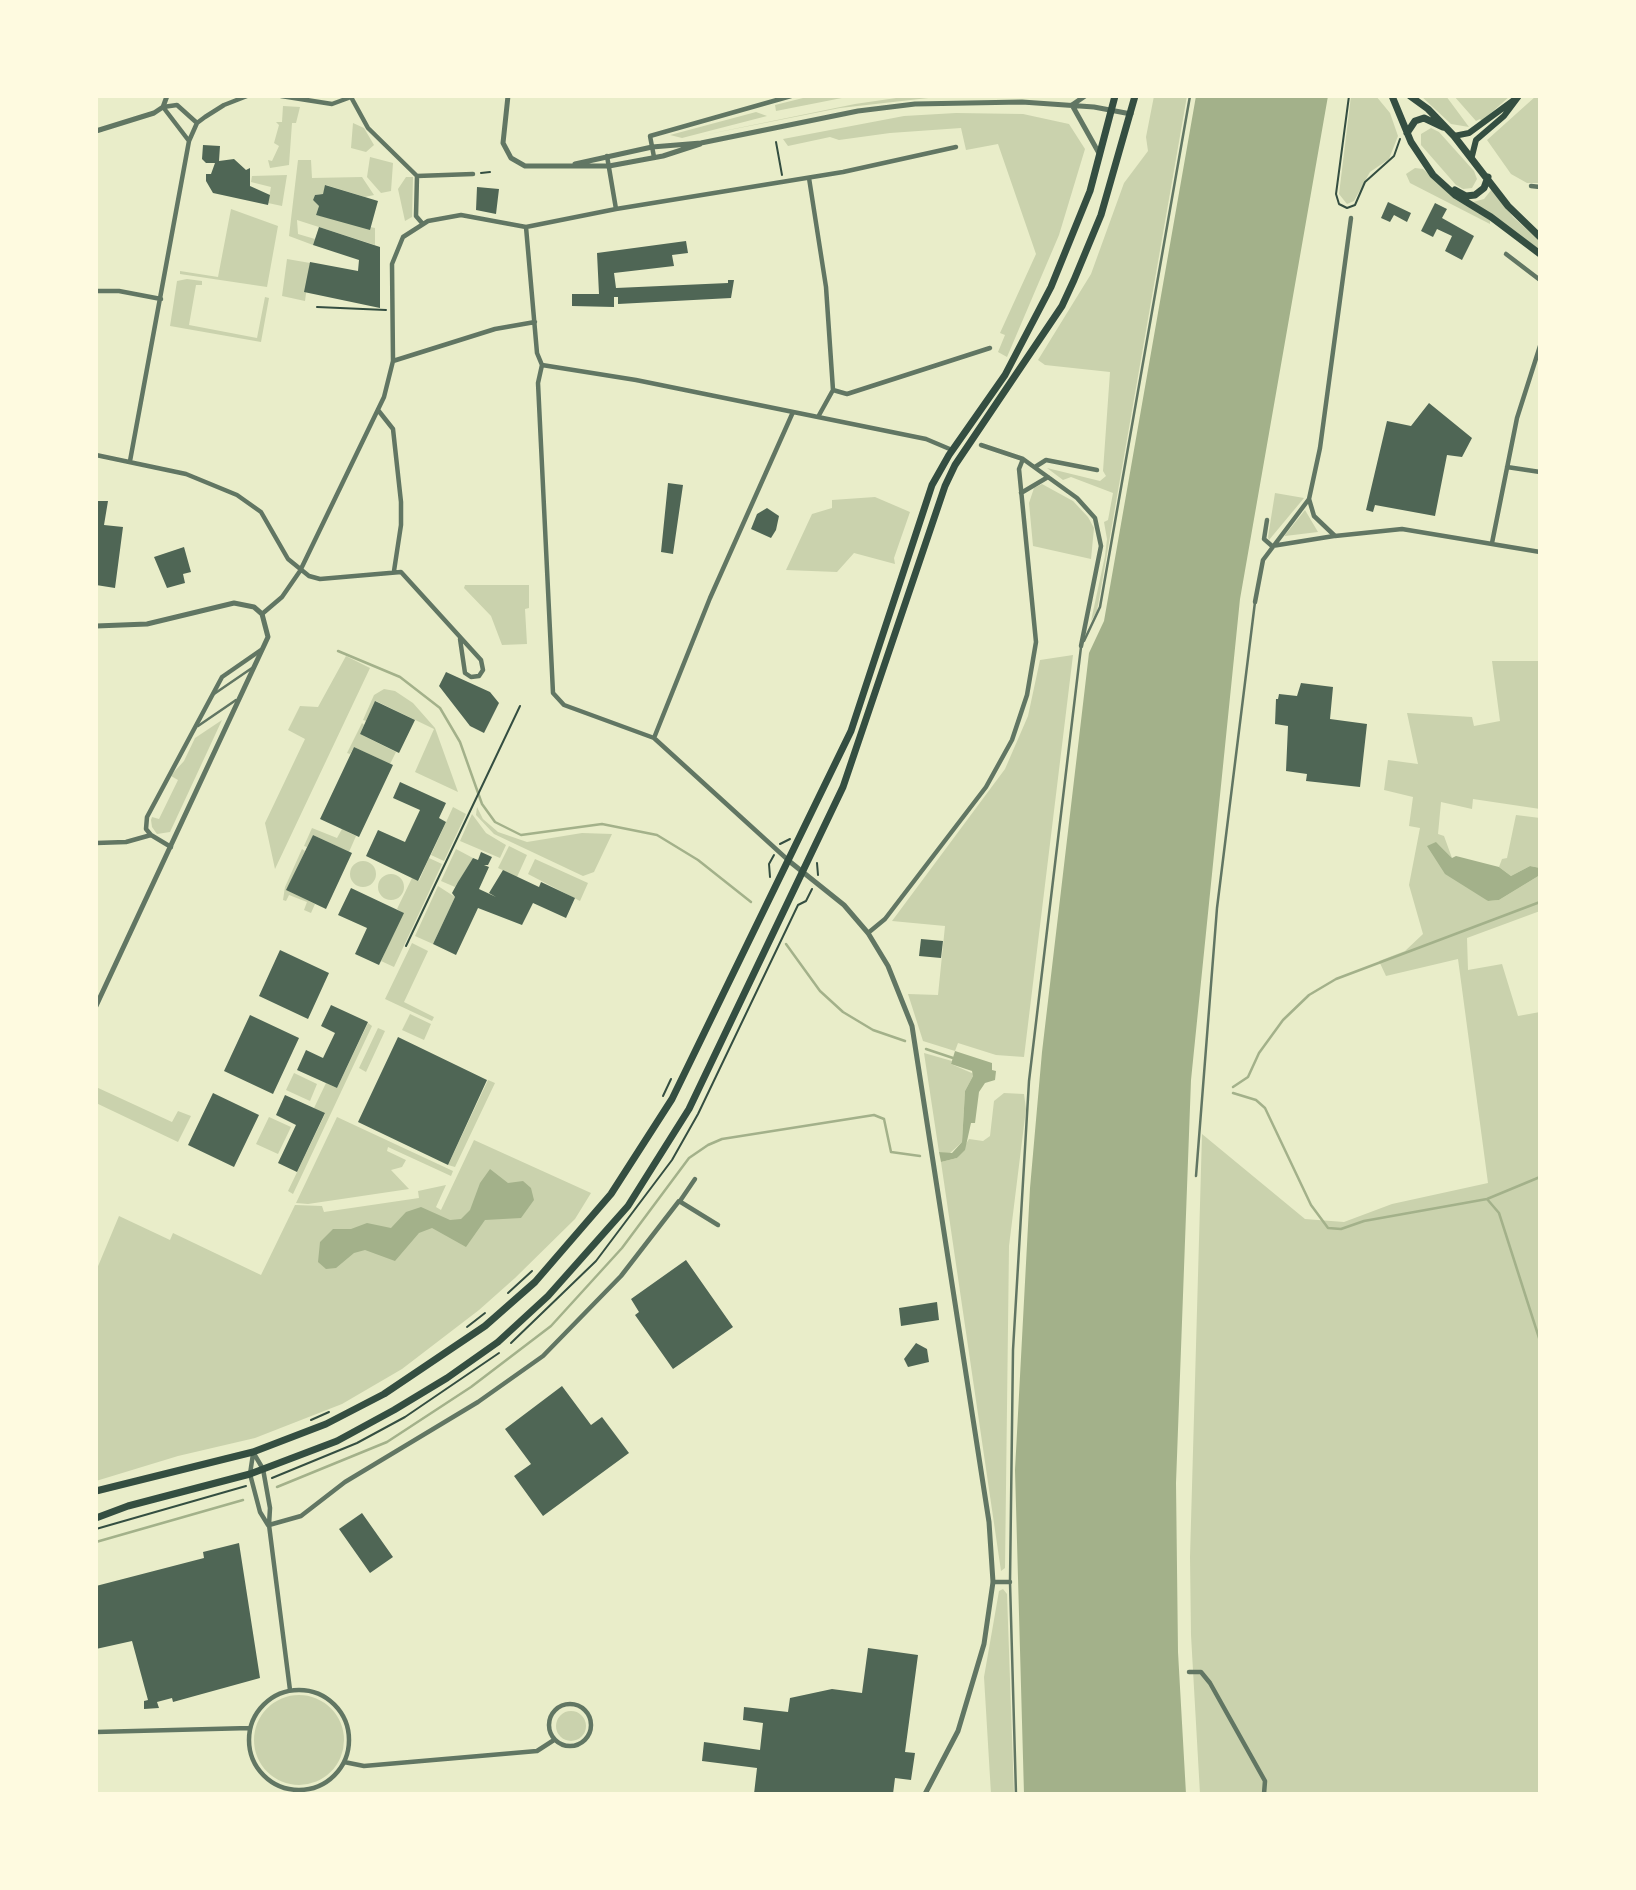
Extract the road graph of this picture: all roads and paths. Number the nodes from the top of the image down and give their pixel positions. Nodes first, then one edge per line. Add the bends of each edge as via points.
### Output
1 (167, 96) edge
2 (247, 96) edge
3 (281, 96) edge
4 (508, 96) edge
5 (769, 96) edge
6 (791, 96) edge
7 (1085, 96) edge
8 (1115, 96) edge
9 (1135, 96) edge
10 (1189, 96) edge
11 (1349, 96) edge
12 (1392, 96) edge
13 (1410, 96) edge
14 (1519, 96) edge
15 (351, 97) edge
16 (769, 103) junction
17 (1072, 106) junction
18 (163, 107) junction
19 (1112, 110) junction
20 (1131, 114) junction
21 (197, 123) junction
22 (1447, 128) junction
23 (96, 131) edge
24 (1403, 132) junction
25 (1454, 136) junction
26 (189, 141) junction
27 (776, 142) dead end
28 (701, 143) junction
29 (652, 147) junction
30 (956, 147) dead end
31 (607, 156) junction
32 (1101, 156) junction
33 (1472, 156) junction
34 (654, 158) junction
35 (575, 164) junction
36 (609, 166) junction
37 (490, 172) dead end
38 (473, 174) joint
39 (417, 176) junction
40 (1488, 177) junction
41 (808, 178) junction
42 (783, 180) junction
43 (1531, 186) dead end
44 (1540, 187) edge
45 (1446, 188) junction
46 (616, 209) junction
47 (1351, 218) dead end
48 (422, 223) junction
49 (526, 228) junction
50 (1540, 237) edge
51 (1506, 254) dead end
52 (1540, 254) edge
53 (1540, 280) edge
54 (96, 291) edge
55 (162, 299) junction
56 (317, 307) dead end
57 (393, 310) junction
58 (535, 322) junction
59 (1540, 346) edge
60 (990, 348) dead end
61 (393, 361) junction
62 (542, 365) junction
63 (833, 390) junction
64 (379, 410) junction
65 (793, 412) junction
66 (818, 417) junction
67 (981, 444) dead end
68 (952, 450) junction
69 (96, 455) edge
70 (1023, 459) junction
71 (130, 461) junction
72 (1035, 467) junction
73 (1507, 467) junction
74 (1097, 470) dead end
75 (1540, 472) edge
76 (1048, 477) junction
77 (1021, 493) junction
78 (1309, 499) junction
79 (1267, 520) dead end
80 (1335, 536) junction
81 (1492, 543) junction
82 (1272, 547) junction
83 (1540, 552) edge
84 (394, 570) junction
85 (300, 571) junction
86 (1255, 602) joint
87 (262, 614) junction
88 (96, 626) edge
89 (460, 639) junction
90 (1081, 646) junction
91 (264, 648) junction
92 (256, 665) junction
93 (211, 696) junction
94 (242, 697) junction
95 (520, 706) dead end
96 (195, 728) junction
97 (654, 738) junction
98 (151, 835) junction
99 (783, 840) dead end
100 (96, 843) edge
101 (171, 847) junction
102 (776, 851) junction
103 (819, 855) dead end
104 (789, 861) junction
105 (804, 872) junction
106 (770, 879) dead end
107 (816, 881) junction
108 (868, 933) junction
109 (406, 946) dead end
110 (96, 1006) edge
111 (675, 1071) dead end
112 (663, 1096) dead end
113 (1196, 1176) dead end
114 (695, 1179) dead end
115 (679, 1201) junction
116 (718, 1225) dead end
117 (537, 1267) dead end
118 (503, 1298) dead end
119 (494, 1307) dead end
120 (457, 1334) dead end
121 (510, 1344) dead end
122 (501, 1351) dead end
123 (339, 1408) dead end
124 (303, 1423) dead end
125 (253, 1452) junction
126 (263, 1469) junction
127 (250, 1474) junction
128 (265, 1480) junction
129 (253, 1484) junction
130 (96, 1491) edge
131 (96, 1518) edge
132 (269, 1525) junction
133 (96, 1529) edge
134 (993, 1581) junction
135 (1010, 1582) junction
136 (1189, 1672) dead end
137 (290, 1690) junction
138 (250, 1728) junction
139 (96, 1732) edge
140 (554, 1740) junction
141 (344, 1762) junction
142 (925, 1794) edge
143 (1016, 1794) edge
144 (1264, 1794) edge

1 - 18 street
2 - 21 street
3 - 15 street via 332,104
4 - 35 street via 501,135 511,158 532,168
5 - 16 street
6 - 16 street
7 - 17 street
8 - 19 main road
9 - 20 main road
10 - 90 lane via 1100,607
11 - 24 path via 1336,194 1339,204 1355,205 1368,178 1394,156
12 - 24 main road
13 - 22 main road
14 - 25 main road via 1469,134
14 - 33 main road via 1476,140
15 - 39 street via 368,128
16 - 29 street via 650,136
17 - 19 street
17 - 28 street via 915,104
17 - 32 street
18 - 21 street via 177,105
18 - 23 street
18 - 26 street
19 - 20 street
19 - 32 main road
20 - 105 main road via 1097,226 1066,297 945,486 847,775
21 - 26 street
22 - 24 main road via 1424,118
22 - 25 main road
24 - 45 main road
25 - 33 main road
26 - 55 street
27 - 42 path
28 - 29 street
28 - 34 street
29 - 31 street
29 - 34 street
30 - 41 street
31 - 35 street
31 - 36 street
32 - 68 main road via 1074,236 1023,346
33 - 40 main road
34 - 36 street
35 - 36 street
36 - 46 street
37 - 38 path
38 - 39 street
39 - 48 street via 416,216
40 - 45 main road via 1475,195
40 - 50 main road via 1514,213
41 - 42 street
41 - 63 street via 826,287
42 - 46 street
43 - 44 street
45 - 52 main road
46 - 49 street
47 - 78 street
48 - 49 street via 469,216
48 - 57 street via 403,237 394,255
49 - 58 street
51 - 53 street
54 - 55 street
55 - 71 street
56 - 57 path
57 - 61 street
58 - 61 street via 495,329
58 - 62 street
59 - 73 street
60 - 63 street via 847,394
61 - 64 street
62 - 65 street
62 - 97 street via 538,383 553,693 564,705
63 - 66 street
64 - 84 street via 393,429 401,502
64 - 85 street
65 - 66 street
65 - 97 street
66 - 68 street via 926,439
67 - 70 street
68 - 104 main road via 932,485 851,732
69 - 71 street
70 - 72 street
70 - 77 street
71 - 85 street via 209,482 250,503 261,512
72 - 74 street via 1046,460
72 - 76 street
73 - 75 street
73 - 81 street
76 - 77 street
76 - 90 street via 1089,508 1101,534
77 - 108 street via 1036,642 1027,695 1012,740 977,800 885,919
78 - 80 street via 1314,516
78 - 82 street
79 - 82 street via 1264,539
80 - 81 street via 1402,529
80 - 82 street
81 - 83 street
82 - 86 street via 1263,560
84 - 85 street via 320,579
84 - 89 street via 409,578
85 - 87 street via 282,597
86 - 113 lane via 1217,908
87 - 88 street via 254,607 234,603 147,624
87 - 91 street via 268,631
89 - 89 street via 465,673 479,676 481,660
90 - 135 lane via 1029,1081 1013,1350
91 - 92 street
91 - 93 street via 222,677
92 - 93 lane
92 - 94 street
93 - 96 street
94 - 96 lane
94 - 101 street
95 - 109 path
96 - 98 street via 147,817 146,829
97 - 102 street
98 - 100 street
98 - 101 street
99 - 102 path
101 - 110 street
102 - 104 street
102 - 106 path via 769,864
103 - 107 path
104 - 105 street
104 - 125 main road via 672,1099 619,1183 576,1239 536,1282 437,1361 326,1424
105 - 107 street
105 - 126 main road via 689,1109 628,1206 590,1252 498,1342 447,1378 337,1441
107 - 108 street
107 - 121 path via 806,901 798,905 672,1160 596,1261
108 - 134 street via 888,967 912,1026 989,1522
111 - 112 path
114 - 115 street
115 - 116 street
115 - 132 street via 621,1276 543,1356 478,1402 345,1482 301,1516
117 - 118 path
119 - 120 path
122 - 128 path via 393,1423
123 - 124 path
125 - 126 street
125 - 127 street
125 - 130 main road
126 - 127 main road
126 - 128 street
127 - 129 street
127 - 131 main road
128 - 132 street
129 - 132 street via 260,1512
129 - 133 path
132 - 137 street
134 - 135 street
134 - 142 street via 971,1693 958,1731
135 - 143 lane
136 - 144 street via 1201,1672 1210,1683 1265,1781
137 - 138 street via 265,1702
137 - 141 street via 312,1691 338,1708 349,1733
138 - 139 street
138 - 141 street via 249,1746 256,1765 277,1785 308,1790 326,1782
140 - 140 street via 566,1746 584,1741 591,1722 583,1709 567,1704 555,1710 548,1728
140 - 141 street via 537,1751 364,1766

